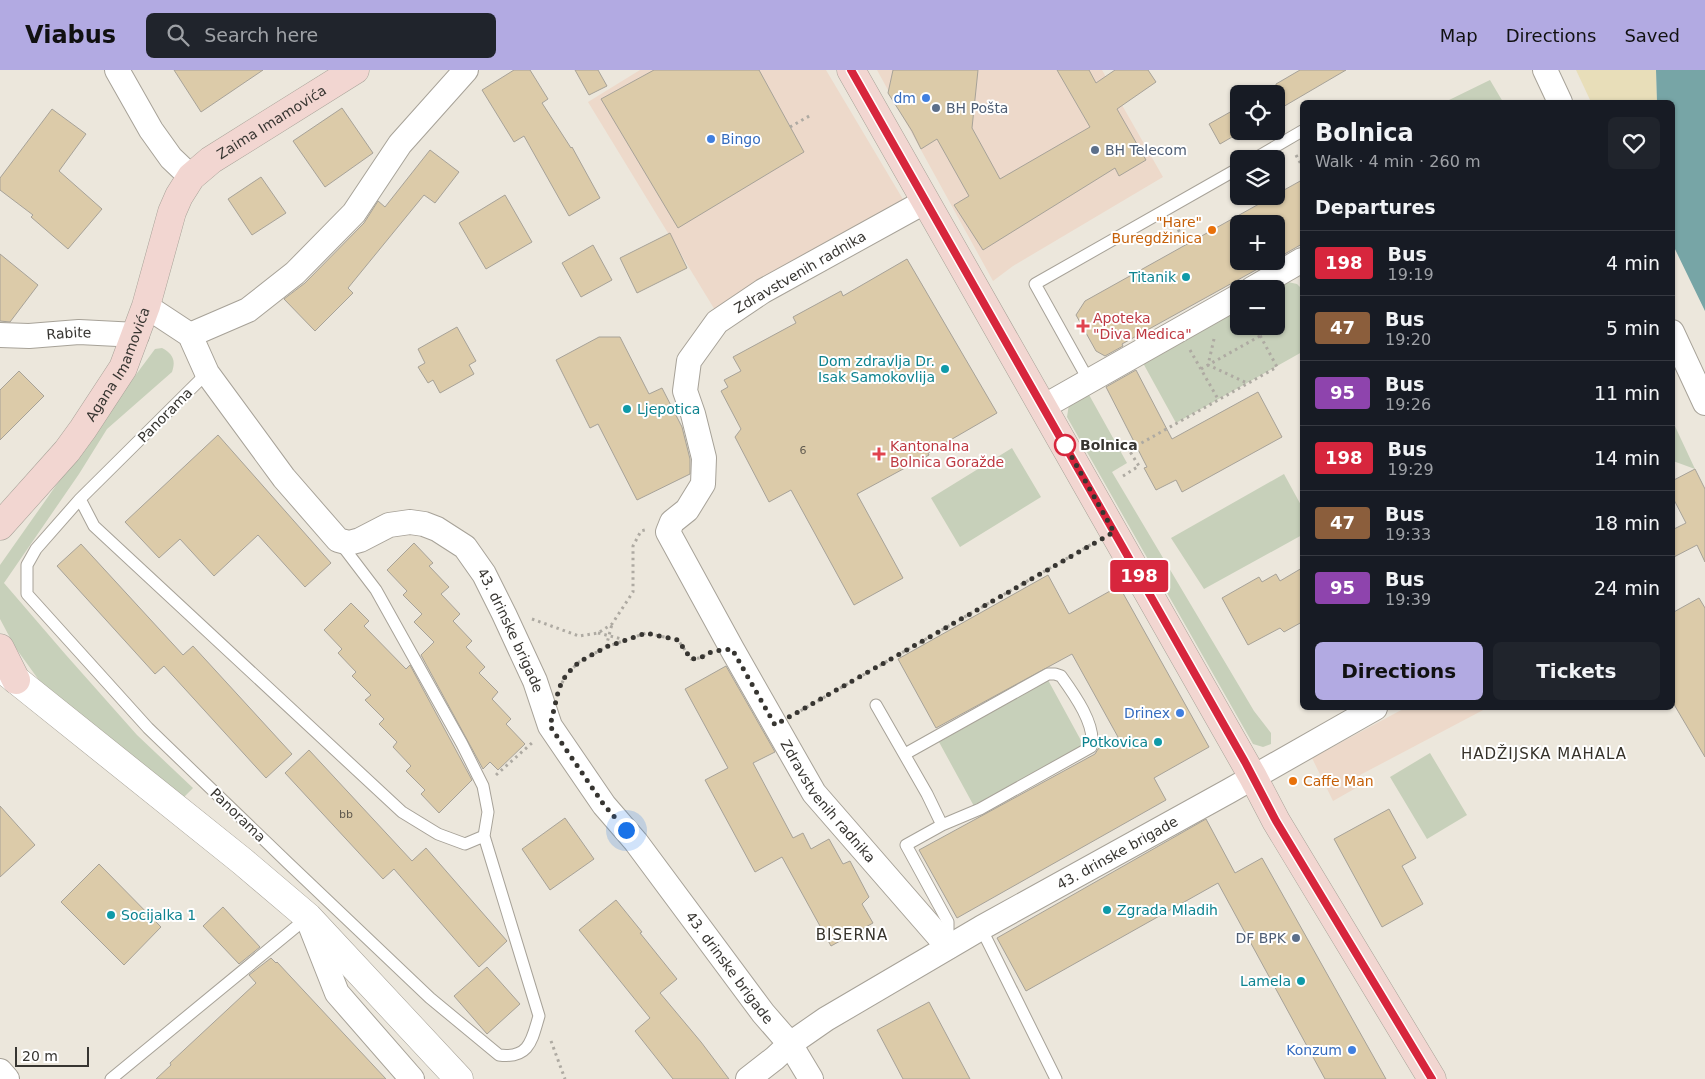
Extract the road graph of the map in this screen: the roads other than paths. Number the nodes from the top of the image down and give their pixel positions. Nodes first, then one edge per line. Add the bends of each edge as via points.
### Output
1 (117, 70) edge
2 (355, 70) edge
3 (466, 70) edge
4 (851, 70) edge
5 (1545, 70) edge
6 (1559, 100) edge
7 (1300, 132) edge
8 (1269, 150) edge
9 (1230, 173) edge
10 (191, 177) junction
11 (926, 201) junction
12 (1300, 261) edge
13 (1268, 280) edge
14 (1230, 301) edge
15 (146, 306) junction
16 (0, 335) edge
17 (136, 335) junction
18 (190, 335) junction
19 (1675, 338) edge
20 (207, 374) junction
21 (1089, 381) junction
22 (1705, 403) edge
23 (1043, 407) junction
24 (80, 499) junction
25 (0, 526) edge
26 (338, 540) junction
27 (0, 648) edge
28 (8, 673) edge
29 (876, 705) dead end
30 (1372, 710) edge
31 (905, 754) junction
32 (1253, 777) junction
33 (942, 825) junction
34 (484, 836) junction
35 (308, 918) junction
36 (980, 928) junction
37 (948, 947) junction
38 (790, 1044) junction
39 (0, 1072) edge
40 (7, 1079) edge
41 (111, 1079) edge
42 (412, 1079) edge
43 (459, 1079) edge
44 (748, 1079) edge
45 (811, 1079) edge
46 (1056, 1079) edge
47 (1432, 1079) edge

1 - 10 street via 151,130 171,158
2 - 10 main road, Zaima Imamovića via 211,160
3 - 18 street via 400,144 354,212 295,273 248,310
4 - 11 main road
5 - 6 street
7 - 8 lane
9 - 21 lane via 1035,284
10 - 15 main road, Agana Imamovića via 172,212
11 - 23 main road
11 - 37 street, Zdravstvenih radnika via 763,291 717,322 689,361 685,391 704,458 703,484 687,510 672,522 668,532 814,792
12 - 13 street
14 - 21 street
15 - 17 main road, Agana Imamovića
15 - 18 street
16 - 17 street, Rabite via 79,332
17 - 25 main road, Agana Imamovića via 123,368 83,429
18 - 20 street
19 - 22 street
20 - 24 lane, Panorama
20 - 26 street via 284,478
21 - 23 street
23 - 32 main road
24 - 34 lane via 94,526 402,812 438,834 465,844
24 - 34 lane, Panorama via 36,549 27,565 27,594 155,734 288,864 423,991 499,1055 510,1056 523,1052 531,1043 539,1016
26 - 34 lane via 376,590 483,786 488,812
26 - 38 street, 43. drinske brigade via 349,543 389,525 410,522 437,528 465,547 484,574 504,614 535,681 550,726 604,805 636,842 763,1013
27 - 28 main road
28 - 35 street
29 - 31 lane
30 - 32 street, 43. drinske brigade
31 - 33 lane
31 - 33 lane via 1048,674 1061,676 1090,725 1091,747 980,809
32 - 36 street, 43. drinske brigade
32 - 47 main road via 1276,821
33 - 37 lane via 906,845 948,922
35 - 41 lane
35 - 42 street via 337,993
35 - 43 street
36 - 37 street, 43. drinske brigade
36 - 46 lane
37 - 38 street, 43. drinske brigade
38 - 44 street, 43. drinske brigade
38 - 45 street, 43. drinske brigade
39 - 40 street

